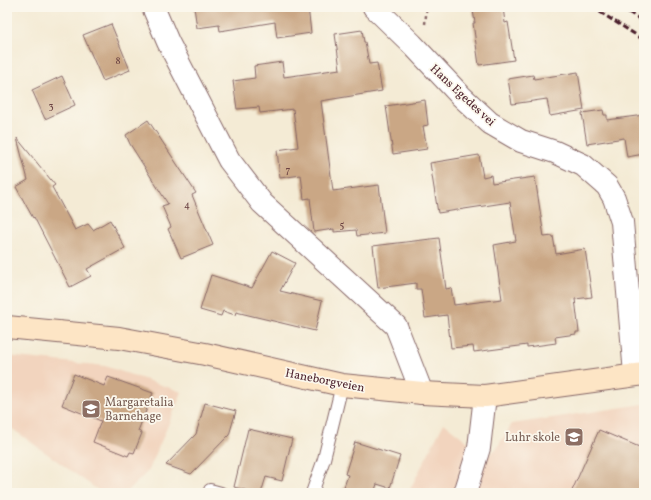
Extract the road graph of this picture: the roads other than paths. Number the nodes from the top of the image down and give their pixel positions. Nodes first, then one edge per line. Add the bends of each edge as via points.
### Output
1 (153, 7) edge
2 (374, 7) edge
3 (7, 327) edge
4 (639, 374) edge
5 (342, 385) junction
6 (422, 394) junction
7 (486, 396) junction
8 (312, 493) edge
9 (465, 493) edge

1 - 6 street via 168,42 229,160 262,203 396,326
2 - 4 street, Hans Egedes vei via 490,123 522,141 583,165 607,186 622,222
3 - 5 street, Haneborgveien via 119,338 205,354
4 - 7 street, Haneborgveien
5 - 6 street, Haneborgveien
5 - 8 lane via 324,458
6 - 7 street, Haneborgveien
7 - 9 street via 479,448

